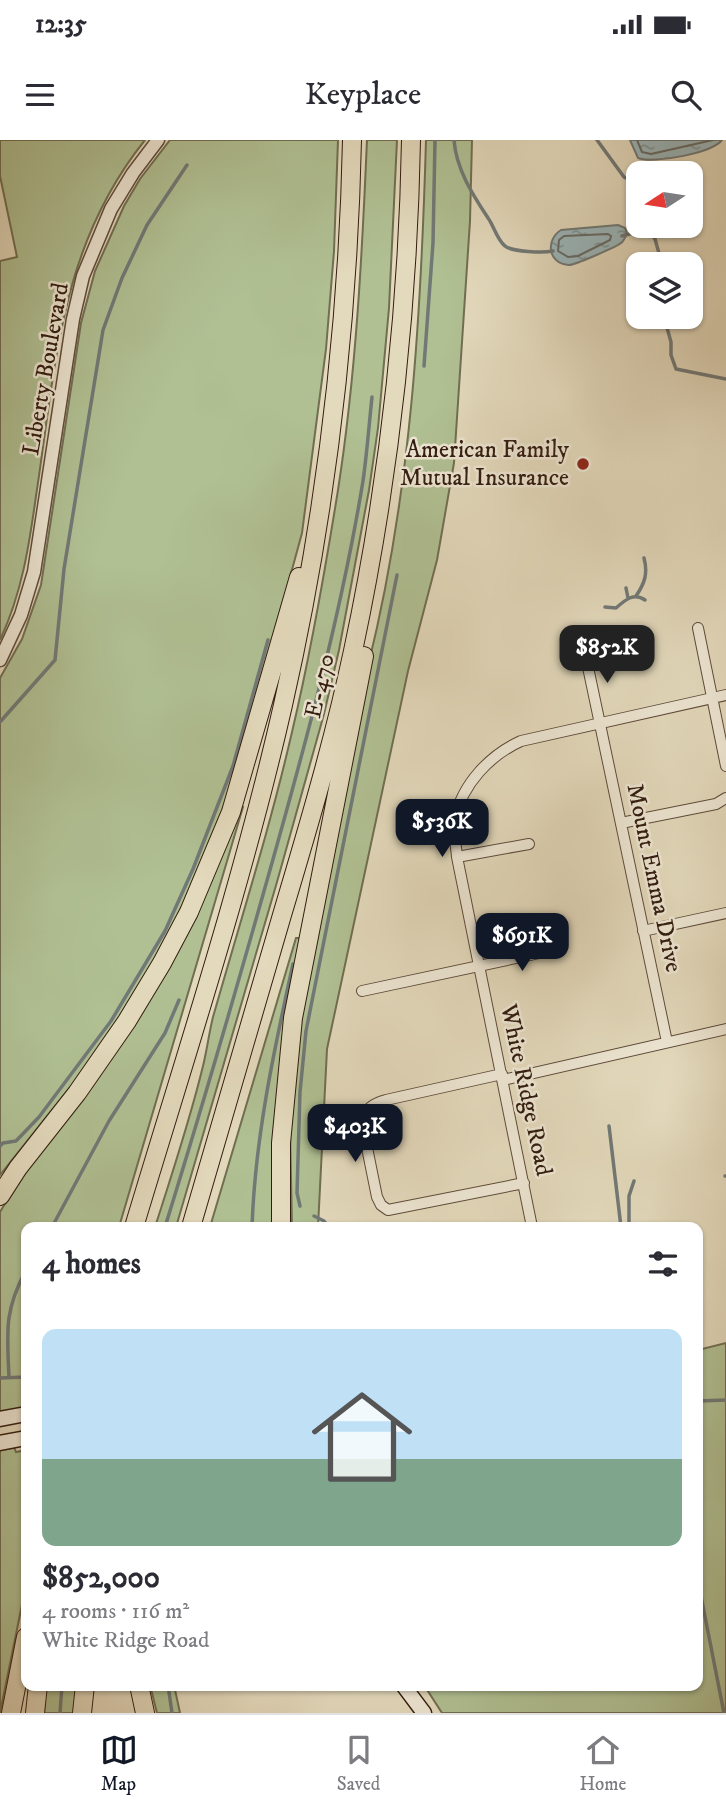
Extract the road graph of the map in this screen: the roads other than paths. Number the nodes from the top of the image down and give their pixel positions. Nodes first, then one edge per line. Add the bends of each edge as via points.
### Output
1 (158, 140) edge
2 (352, 140) edge
3 (411, 140) edge
4 (380, 509) junction
5 (315, 542) junction
6 (698, 628) dead end
7 (585, 653) dead end
8 (0, 660) edge
9 (726, 695) edge
10 (712, 697) junction
11 (600, 723) junction
12 (726, 766) edge
13 (726, 798) edge
14 (621, 823) junction
15 (529, 844) dead end
16 (457, 857) junction
17 (726, 913) edge
18 (643, 931) junction
19 (558, 948) dead end
20 (480, 967) junction
21 (362, 991) dead end
22 (726, 1030) edge
23 (667, 1042) junction
24 (502, 1077) junction
25 (524, 1183) junction
26 (0, 1196) edge
27 (135, 1222) edge
28 (192, 1222) edge
29 (281, 1222) edge
30 (531, 1222) edge
31 (21, 1415) edge
32 (0, 1419) edge
33 (21, 1438) edge
34 (0, 1443) edge
35 (21, 1662) edge
36 (38, 1691) edge
37 (84, 1691) edge
38 (140, 1691) edge
39 (410, 1691) edge
40 (11, 1713) edge
41 (36, 1713) edge
42 (82, 1713) edge
43 (145, 1713) edge
44 (424, 1713) edge

1 - 8 street, Liberty Boulevard via 111,209 83,276 34,572 22,615
2 - 5 highway, E-470 via 339,361
3 - 4 highway, E-470 via 403,307
4 - 28 highway, E-470 via 353,652 325,766
4 - 29 highway via 387,537 292,1029 281,1143
5 - 26 highway via 299,579 231,812 189,912 127,1021
5 - 27 highway, E-470 via 258,805
6 - 10 street
7 - 11 street, Mount Emma Drive
9 - 10 street, White Ridge Road
10 - 11 street, White Ridge Road
10 - 12 street
11 - 14 street, Mount Emma Drive
11 - 16 street, White Ridge Road via 521,741 480,771 455,818
13 - 14 street via 716,804
14 - 18 street, Mount Emma Drive
15 - 16 street
16 - 20 street, White Ridge Road
17 - 18 street
18 - 23 street, Mount Emma Drive
19 - 20 street
20 - 21 street
20 - 24 street, White Ridge Road
22 - 23 street
23 - 24 street
24 - 25 street, White Ridge Road
24 - 25 street via 369,1107 362,1123 377,1197 388,1210
25 - 30 street, White Ridge Road
31 - 32 main road
33 - 34 main road
35 - 40 highway
36 - 41 highway
37 - 42 highway
38 - 43 highway
39 - 44 main road

